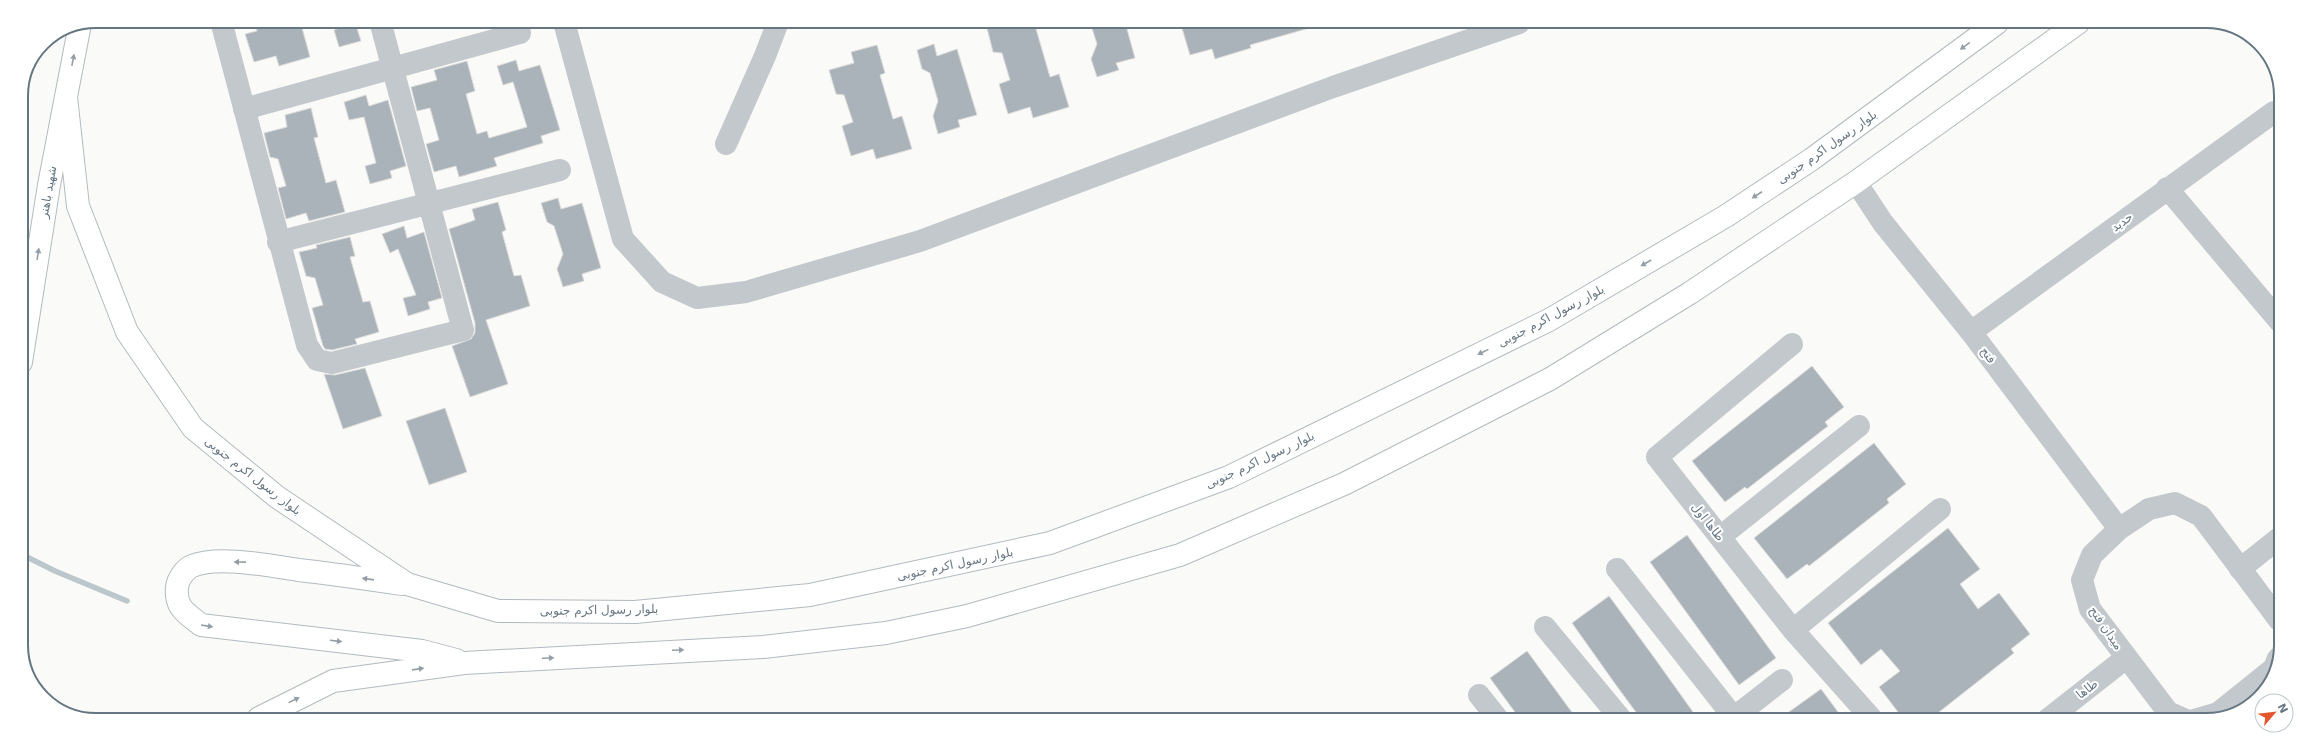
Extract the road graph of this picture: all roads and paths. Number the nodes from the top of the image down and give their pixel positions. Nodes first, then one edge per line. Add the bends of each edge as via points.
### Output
1 (222, 28) edge
2 (382, 28) edge
3 (566, 28) edge
4 (776, 28) edge
5 (1504, 28) edge
6 (1990, 28) edge
7 (2072, 28) edge
8 (79, 30) edge
9 (520, 33) dead end
10 (393, 67) junction
11 (66, 97) junction
12 (244, 109) junction
13 (2274, 112) dead end
14 (726, 144) dead end
15 (560, 170) dead end
16 (1856, 182) junction
17 (2167, 188) junction
18 (430, 202) junction
19 (278, 242) junction
20 (2274, 315) edge
21 (28, 318) edge
22 (1970, 332) junction
23 (1792, 344) dead end
24 (1860, 426) dead end
25 (1940, 509) dead end
26 (2119, 529) junction
27 (1720, 537) junction
28 (2274, 542) edge
29 (1617, 569) dead end
30 (2240, 569) junction
31 (407, 584) junction
32 (2274, 613) edge
33 (1544, 627) dead end
34 (1792, 630) junction
35 (2126, 658) junction
36 (464, 663) junction
37 (1782, 680) dead end
38 (2263, 681) edge
39 (2253, 694) edge
40 (1479, 695) dead end
41 (2249, 697) edge
42 (2226, 710) edge
43 (269, 713) edge
44 (1493, 713) edge
45 (1616, 713) edge
46 (1729, 713) edge
47 (1741, 713) edge
48 (1868, 713) edge
49 (2056, 713) edge
50 (2170, 713) edge

1 - 12 street
2 - 10 street
3 - 5 street via 623,239 662,282 697,298 746,292 920,241 1333,87
4 - 14 street
6 -> 31 main road, بلوار رسول اکرم جنوبی via 1812,159 1726,216 1549,320 1229,477 1050,543 810,595 635,612 498,611
7 - 16 main road
11 -> 8 main road, شهید باهنر
9 - 10 street
10 - 12 street
10 - 18 street
21 -> 11 main road, شهید باهنر
11 - 31 main road, بلوار رسول اکرم جنوبی via 78,206 127,332 193,428 277,497
12 - 19 street
13 - 17 street, حدید
15 - 18 street
16 - 22 street, فتح via 1883,223
36 -> 16 main road via 763,647 886,633 967,616 1180,554 1344,484 1550,379 1690,293
17 - 20 street
17 - 22 street, حدید
18 - 19 street
18 - 19 street via 463,330 448,334 332,363 317,360 307,344
22 - 26 street, فتح
23 - 27 street, طاها اول via 1657,457
24 - 27 street
25 - 34 street
26 - 30 street, میدان فتح via 2149,509 2175,502 2201,516
26 - 35 street, میدان فتح via 2092,555 2082,580 2090,609
27 - 34 street, طاها اول
28 - 30 street
29 - 46 street
30 - 32 street, میدان فتح
31 -> 36 main road via 248,563 215,562 192,566 184,572 177,584 176,599 182,610 201,625 422,651
33 - 45 street
34 - 48 street, طاها اول
35 - 49 street, طاها
35 - 50 street, میدان فتح
43 -> 36 main road via 333,681
37 - 47 street
38 - 39 street
40 - 44 street
41 - 42 street

